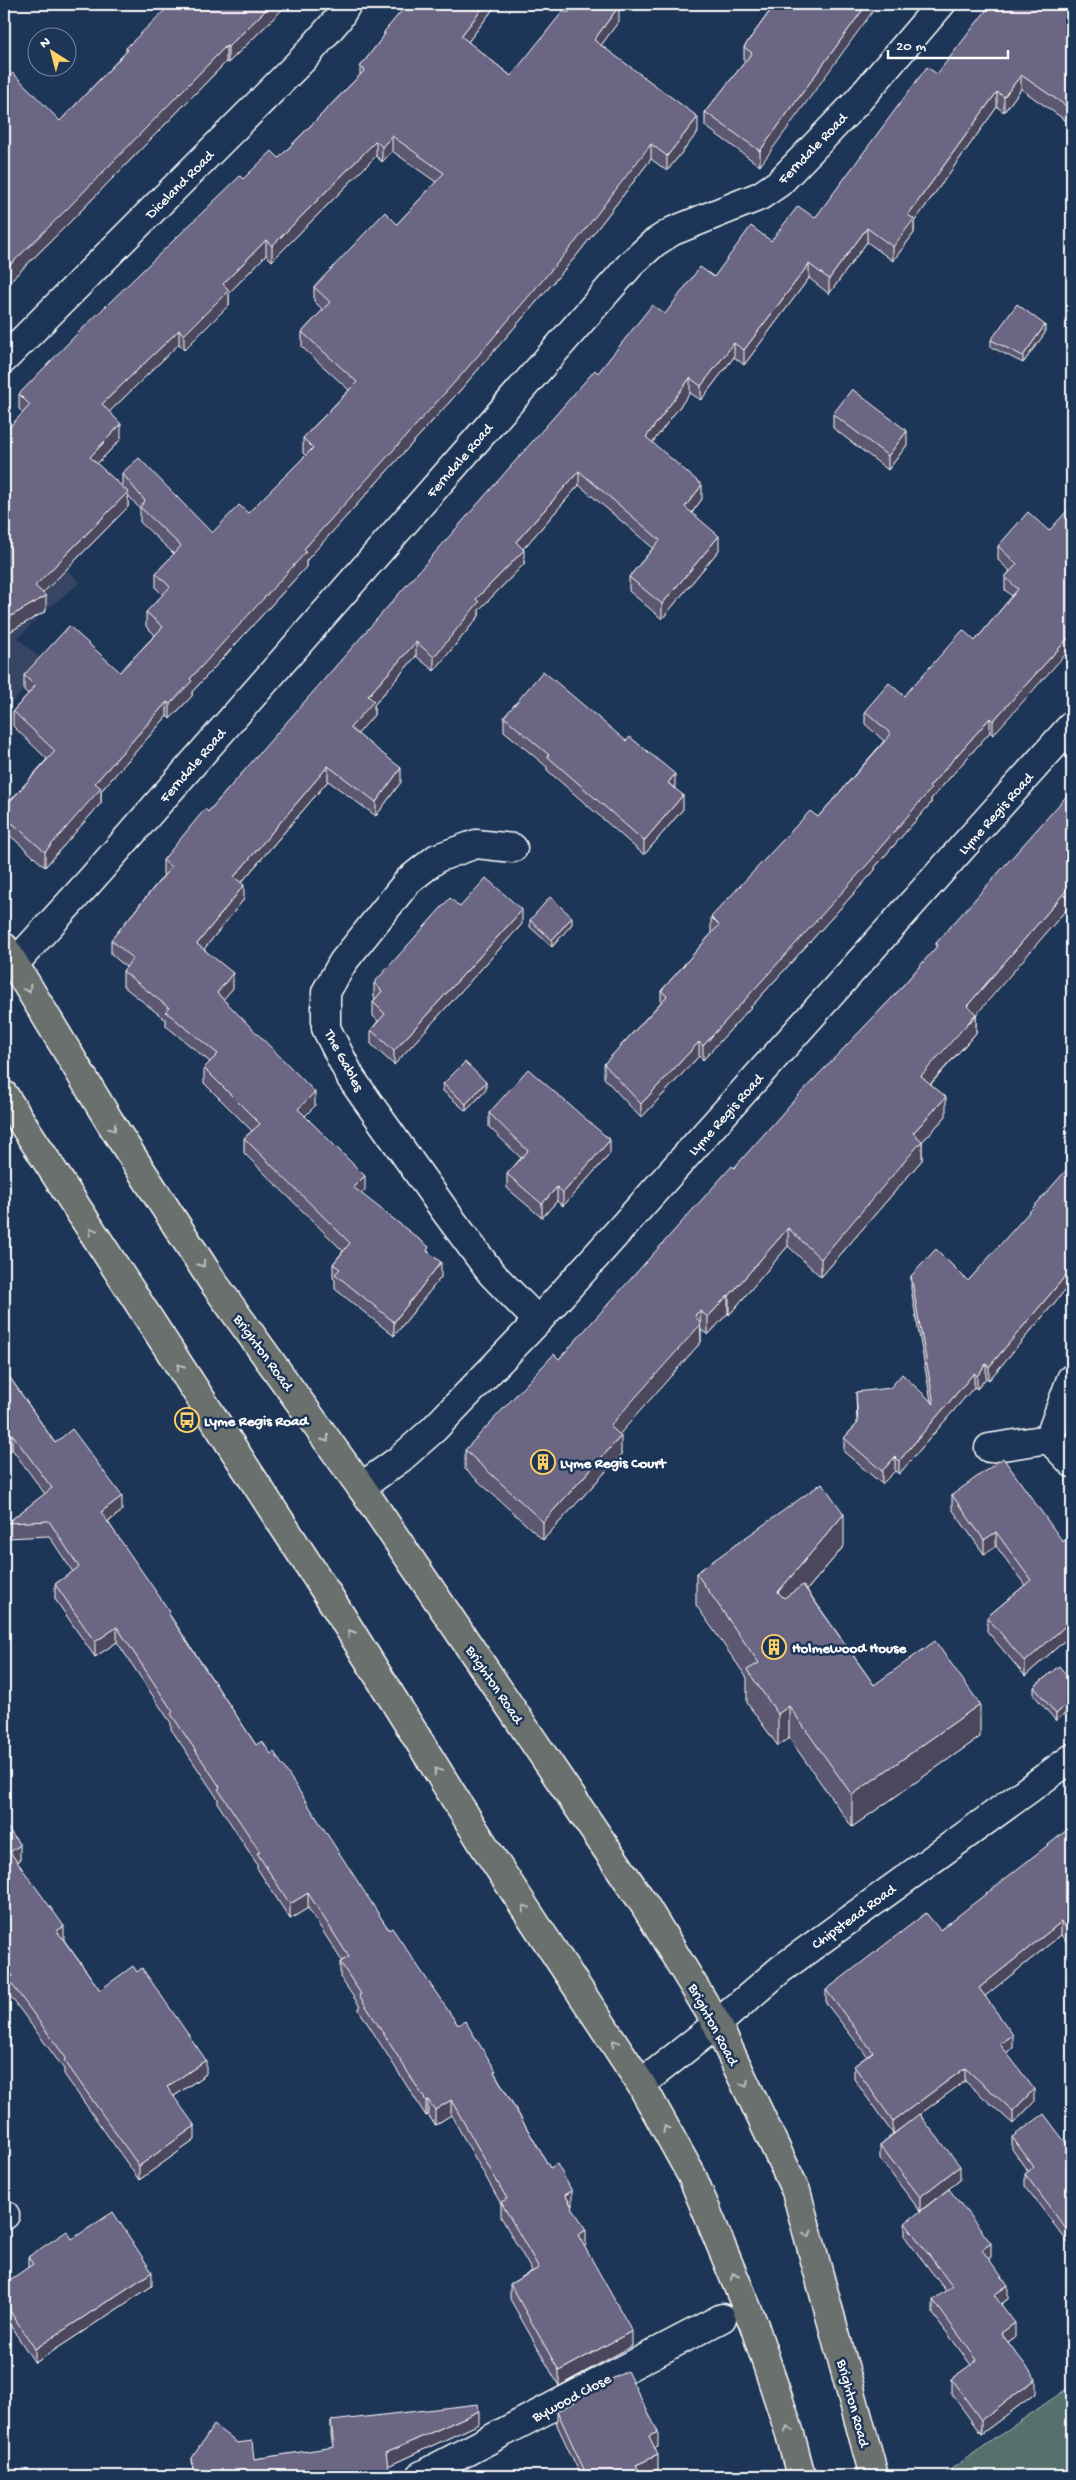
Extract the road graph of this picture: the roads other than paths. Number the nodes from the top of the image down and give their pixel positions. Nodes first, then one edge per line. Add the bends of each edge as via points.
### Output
1 (347, 4) edge
2 (941, 4) edge
3 (4, 359) edge
4 (1072, 725) edge
5 (514, 848) dead end
6 (9, 956) edge
7 (4, 1094) edge
8 (538, 1321) junction
9 (1072, 1379) edge
10 (1049, 1439) junction
11 (989, 1448) dead end
12 (1072, 1463) edge
13 (361, 1487) junction
14 (1072, 1758) edge
15 (717, 2024) junction
16 (642, 2084) junction
17 (722, 2318) dead end
18 (420, 2476) edge
19 (801, 2476) edge
20 (874, 2476) edge

1 - 3 street, Diceland Road via 305,57
2 - 6 street, Ferndale Road via 857,102 779,183 760,196 673,231 631,264 96,875
4 - 8 street, Lyme Regis Road
5 - 8 street, The Gables via 476,844 437,858 408,881 343,962 326,992 326,1028 351,1078 445,1211 492,1274
6 -> 13 highway, Brighton Road via 208,1274
16 -> 7 highway via 485,1848 330,1598
8 - 13 street, Lyme Regis Road via 434,1429
9 - 10 street
10 - 11 street
10 - 12 street
13 - 15 highway, Brighton Road via 644,1904
14 - 15 street, Chipstead Road via 781,1969
15 - 16 street, Chipstead Road
15 -> 20 highway, Brighton Road via 796,2191
19 -> 16 highway via 754,2325 692,2176
17 - 18 street, Bywood Close

